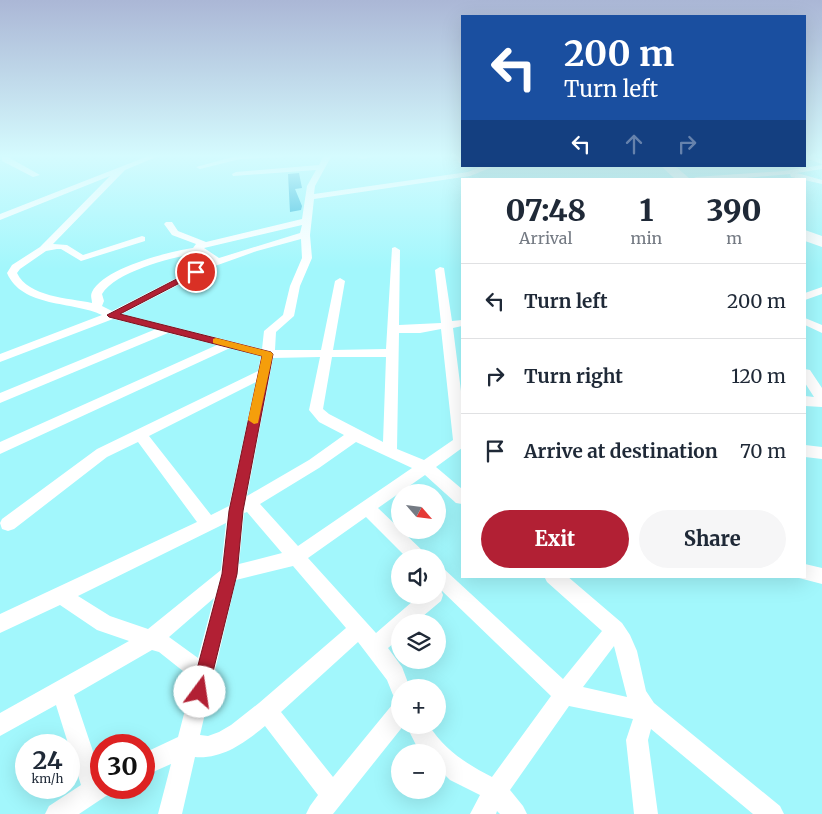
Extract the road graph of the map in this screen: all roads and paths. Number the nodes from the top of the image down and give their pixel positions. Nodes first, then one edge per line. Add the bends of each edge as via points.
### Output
1 (61, 193) edge
2 (98, 193) edge
3 (310, 193) edge
4 (333, 193) edge
5 (309, 197) junction
6 (0, 217) edge
7 (307, 221) junction
8 (169, 224) dead end
9 (305, 235) junction
10 (806, 235) edge
11 (142, 239) dead end
12 (822, 242) edge
13 (43, 249) junction
14 (198, 249) junction
15 (395, 250) dead end
16 (218, 262) junction
17 (440, 270) dead end
18 (340, 281) dead end
19 (822, 290) edge
20 (806, 297) edge
21 (96, 308) junction
22 (112, 315) junction
23 (806, 321) edge
24 (461, 323) edge
25 (447, 324) junction
26 (394, 328) junction
27 (167, 329) junction
28 (822, 329) edge
29 (229, 344) junction
30 (326, 352) junction
31 (392, 353) junction
32 (268, 354) junction
33 (0, 358) edge
34 (264, 372) junction
35 (806, 375) edge
36 (0, 398) edge
37 (822, 398) edge
38 (806, 401) edge
39 (822, 402) edge
40 (461, 433) edge
41 (140, 434) junction
42 (355, 435) junction
43 (461, 442) edge
44 (0, 448) edge
45 (806, 451) edge
46 (390, 452) junction
47 (822, 453) edge
48 (426, 466) junction
49 (461, 497) edge
50 (242, 507) junction
51 (367, 508) junction
52 (8, 524) dead end
53 (208, 524) junction
54 (410, 549) edge
55 (295, 558) junction
56 (806, 572) edge
57 (229, 574) junction
58 (822, 576) edge
59 (555, 578) edge
60 (446, 593) edge
61 (60, 595) junction
62 (422, 604) edge
63 (411, 614) edge
64 (0, 624) edge
65 (359, 629) junction
66 (615, 630) junction
67 (391, 633) edge
68 (152, 639) junction
69 (375, 647) junction
70 (204, 675) junction
71 (396, 679) edge
72 (62, 690) junction
73 (564, 694) junction
74 (267, 711) junction
75 (646, 711) junction
76 (391, 724) edge
77 (0, 725) edge
78 (186, 745) junction
79 (155, 760) edge
80 (446, 761) edge
81 (90, 765) edge
82 (496, 791) junction
83 (90, 792) edge
84 (333, 796) junction
85 (56, 814) edge
86 (170, 814) edge
87 (318, 814) edge
88 (482, 814) edge
89 (516, 814) edge
90 (646, 814) edge
91 (772, 814) edge

1 - 6 street
2 - 13 street
3 - 5 street
4 - 5 street
5 - 7 street
7 - 9 street
7 - 14 street
8 - 14 street via 175,234 202,243
9 - 16 street
9 - 32 street via 307,258 295,286 288,316 270,331
10 - 12 main road
11 - 13 street via 81,258 64,246
13 - 21 street via 16,267 13,279 45,297
14 - 16 street
14 - 21 street via 166,257 112,279 96,295
15 - 26 street
16 - 22 street
17 - 25 street
18 - 30 street
19 - 20 street
21 - 22 street
22 - 27 street
22 - 33 street
23 - 28 street
24 - 25 street
25 - 26 street via 420,329
25 - 40 street
26 - 31 street
27 - 29 street
27 - 36 street
29 - 32 street
29 - 44 street
30 - 31 street
30 - 32 street
30 - 42 street via 316,410
31 - 46 street
32 - 34 street
34 - 41 street
34 - 50 street
35 - 37 street
38 - 39 street
41 - 52 street via 102,453
41 - 53 street
42 - 46 street
42 - 50 street via 316,464
43 - 48 street
45 - 47 street
46 - 48 street
48 - 49 street
48 - 51 street
50 - 53 street
50 - 55 street
50 - 57 street
51 - 54 street
51 - 55 street
53 - 61 street
55 - 57 street
55 - 65 street
56 - 58 street
57 - 68 street
57 - 70 street
59 - 66 street
60 - 73 street
61 - 64 street
61 - 68 street via 104,623
62 - 63 street
65 - 69 street
65 - 74 street
66 - 73 street
66 - 75 street via 629,657 632,685
67 - 69 street
68 - 70 street
68 - 72 street
69 - 71 street
70 - 78 street
72 - 77 street
72 - 81 street
73 - 75 street
73 - 82 street
74 - 78 street via 224,742 208,747
74 - 84 street
75 - 90 street via 636,740
75 - 91 street
76 - 84 street
78 - 79 street
78 - 86 street
80 - 82 street via 458,772
82 - 88 street
82 - 89 street
83 - 85 street
84 - 87 street

